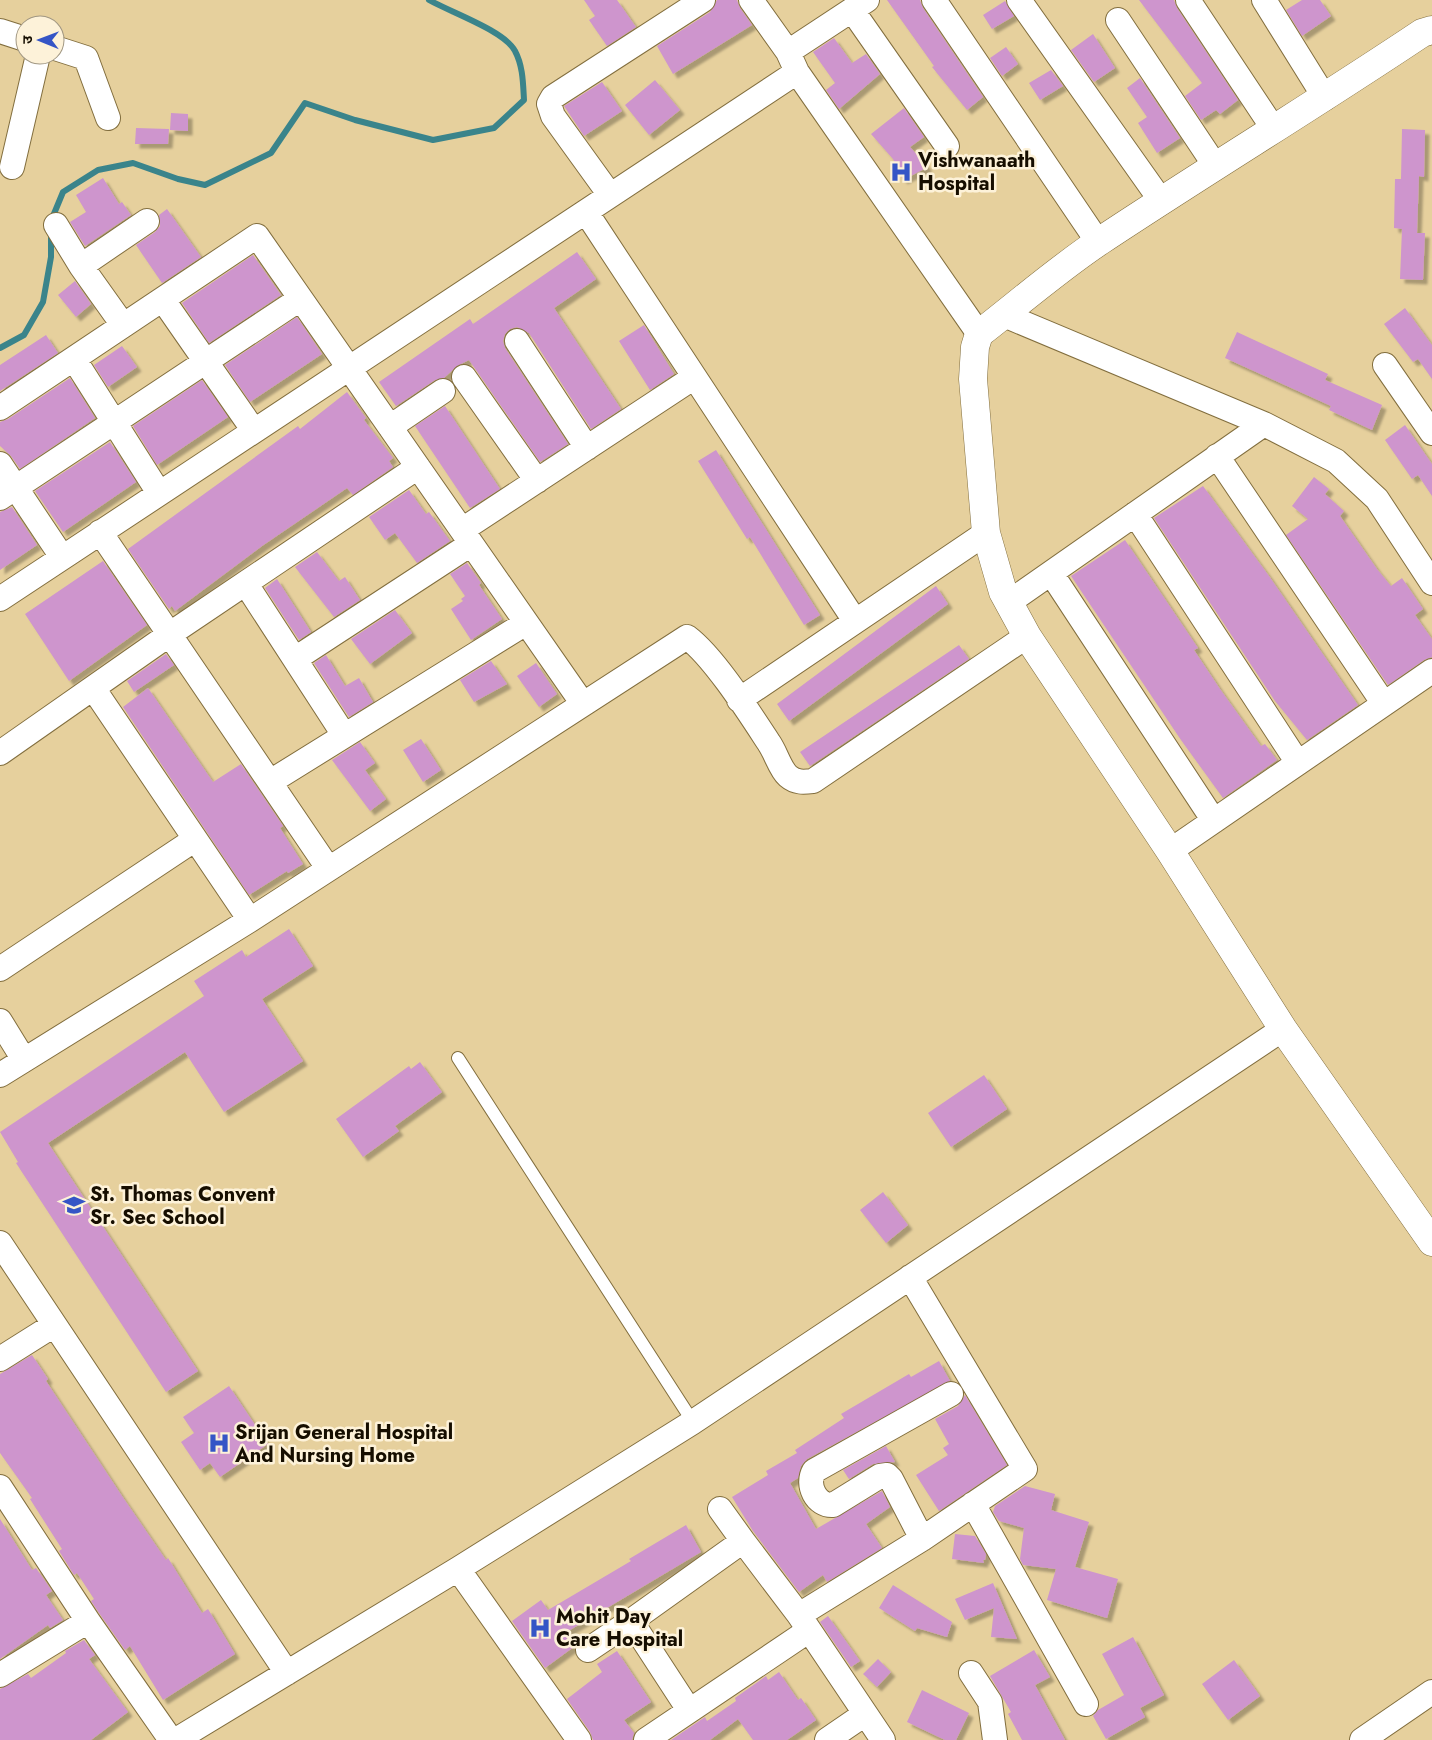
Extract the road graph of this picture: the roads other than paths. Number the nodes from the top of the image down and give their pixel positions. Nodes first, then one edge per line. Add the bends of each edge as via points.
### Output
1 (703, 0) edge
2 (751, 0) edge
3 (934, 0) edge
4 (1019, 0) edge
5 (1188, 0) edge
6 (1264, 0) edge
7 (862, 3) edge
8 (1118, 20) dead end
9 (1432, 30) edge
10 (0, 31) edge
11 (15, 36) edge
12 (65, 51) edge
13 (793, 62) junction
14 (36, 65) edge
15 (1325, 98) junction
16 (108, 118) dead end
17 (1273, 128) junction
18 (947, 146) dead end
19 (12, 167) dead end
20 (1216, 167) junction
21 (610, 195) junction
22 (1162, 202) junction
23 (586, 212) junction
24 (147, 220) dead end
25 (56, 225) dead end
26 (1098, 242) junction
27 (80, 266) junction
28 (300, 299) junction
29 (163, 300) junction
30 (1004, 315) junction
31 (123, 325) junction
32 (979, 334) junction
33 (517, 341) dead end
34 (74, 359) junction
35 (206, 362) junction
36 (1385, 365) dead end
37 (349, 368) junction
38 (464, 377) dead end
39 (693, 378) junction
40 (443, 391) dead end
41 (0, 408) edge
42 (114, 423) junction
43 (1264, 424) junction
44 (390, 427) junction
45 (254, 431) junction
46 (1432, 433) edge
47 (587, 448) junction
48 (1217, 456) junction
49 (0, 464) edge
50 (418, 467) junction
51 (537, 481) junction
52 (8, 493) edge
53 (158, 493) junction
54 (1135, 514) junction
55 (100, 532) junction
56 (986, 533) junction
57 (466, 537) junction
58 (62, 558) junction
59 (1051, 573) junction
60 (1432, 583) edge
61 (246, 584) junction
62 (0, 598) edge
63 (1008, 603) junction
64 (855, 621) junction
65 (526, 623) junction
66 (170, 634) junction
67 (1027, 636) junction
68 (295, 660) junction
69 (1432, 671) edge
70 (93, 688) junction
71 (739, 700) junction
72 (583, 704) junction
73 (1384, 704) junction
74 (344, 735) junction
75 (0, 753) edge
76 (1298, 763) junction
77 (270, 782) junction
78 (1214, 820) junction
79 (194, 840) junction
80 (1170, 851) junction
81 (328, 868) junction
82 (250, 920) junction
83 (0, 969) edge
84 (0, 1021) edge
85 (1283, 1029) junction
86 (458, 1058) dead end
87 (24, 1060) junction
88 (0, 1075) edge
89 (1432, 1242) edge
90 (0, 1243) edge
91 (910, 1277) junction
92 (54, 1325) junction
93 (0, 1359) edge
94 (950, 1394) dead end
95 (693, 1422) junction
96 (1, 1492) edge
97 (973, 1504) junction
98 (720, 1509) dead end
99 (922, 1539) junction
100 (743, 1541) junction
101 (458, 1569) junction
102 (88, 1621) junction
103 (631, 1621) junction
104 (803, 1623) junction
105 (588, 1650) dead end
106 (287, 1673) junction
107 (971, 1673) dead end
108 (0, 1675) edge
109 (1432, 1692) edge
110 (1086, 1704) dead end
111 (689, 1710) junction
112 (865, 1714) junction
113 (171, 1740) edge
114 (176, 1740) edge
115 (579, 1740) edge
116 (646, 1740) edge
117 (827, 1740) edge
118 (883, 1740) edge
119 (995, 1740) edge
120 (1362, 1740) edge

1 - 21 street via 553,97 549,104 553,116
2 - 13 street
3 - 26 street
4 - 22 street
5 - 17 street
6 - 15 street
7 - 13 street
7 - 18 street
8 - 20 street
9 - 15 street via 1422,33
10 - 11 street
12 - 16 street via 86,58
13 - 21 street
13 - 32 street
14 - 19 street
15 - 17 street
17 - 20 street
20 - 22 street
21 - 23 street
22 - 26 street
23 - 37 street
23 - 39 street
24 - 27 street
25 - 27 street
26 - 30 street
27 - 31 street
28 - 29 street via 258,236
28 - 35 street
28 - 37 street
29 - 31 street
29 - 35 street
30 - 32 street
30 - 43 street
31 - 34 street
32 - 56 street via 973,379
33 - 47 street
34 - 41 street
34 - 42 street
35 - 42 street
35 - 45 street
36 - 46 street
37 - 44 street
37 - 45 street
38 - 51 street
39 - 47 street
39 - 64 street
40 - 44 street
42 - 52 street
42 - 53 street
43 - 48 street
43 - 60 street via 1336,461 1376,499
44 - 50 street
45 - 53 street
47 - 51 street
48 - 54 street
48 - 73 street
49 - 52 street
50 - 57 street
50 - 61 street
51 - 57 street
52 - 58 street
53 - 55 street
54 - 59 street
54 - 76 street
55 - 58 street
55 - 66 street
56 - 63 street
56 - 64 street
57 - 65 street
57 - 68 street
58 - 62 street
59 - 63 street
59 - 78 street
61 - 66 street
61 - 68 street
63 - 67 street
64 - 71 street
65 - 72 street
65 - 74 street
66 - 70 street
66 - 77 street
67 - 71 street via 813,781 799,783 788,776
67 - 80 street
68 - 74 street
69 - 73 street
70 - 75 street
70 - 79 street
71 - 72 street via 698,646 687,637
72 - 81 street
73 - 76 street
74 - 77 street
76 - 78 street
77 - 81 street
78 - 80 street
79 - 82 street
79 - 83 street
80 - 85 street
81 - 82 street
82 - 87 street
84 - 87 street
85 - 89 street
85 - 91 street
86 - 95 lane
87 - 88 street
90 - 92 street
91 - 95 street
91 - 97 street via 1025,1469
92 - 93 street
92 - 106 street
94 - 99 street via 814,1471 810,1479 820,1501 833,1505 880,1476 887,1475
95 - 101 street
96 - 102 street
97 - 99 street
97 - 110 street
98 - 100 street
99 - 104 street
100 - 103 street
100 - 104 street
101 - 106 street
101 - 115 street
102 - 108 street
102 - 113 street
103 - 105 street
103 - 111 street
104 - 111 street
104 - 112 street
106 - 114 street
107 - 119 street via 990,1702
109 - 120 street
111 - 116 street
112 - 117 street
112 - 118 street

